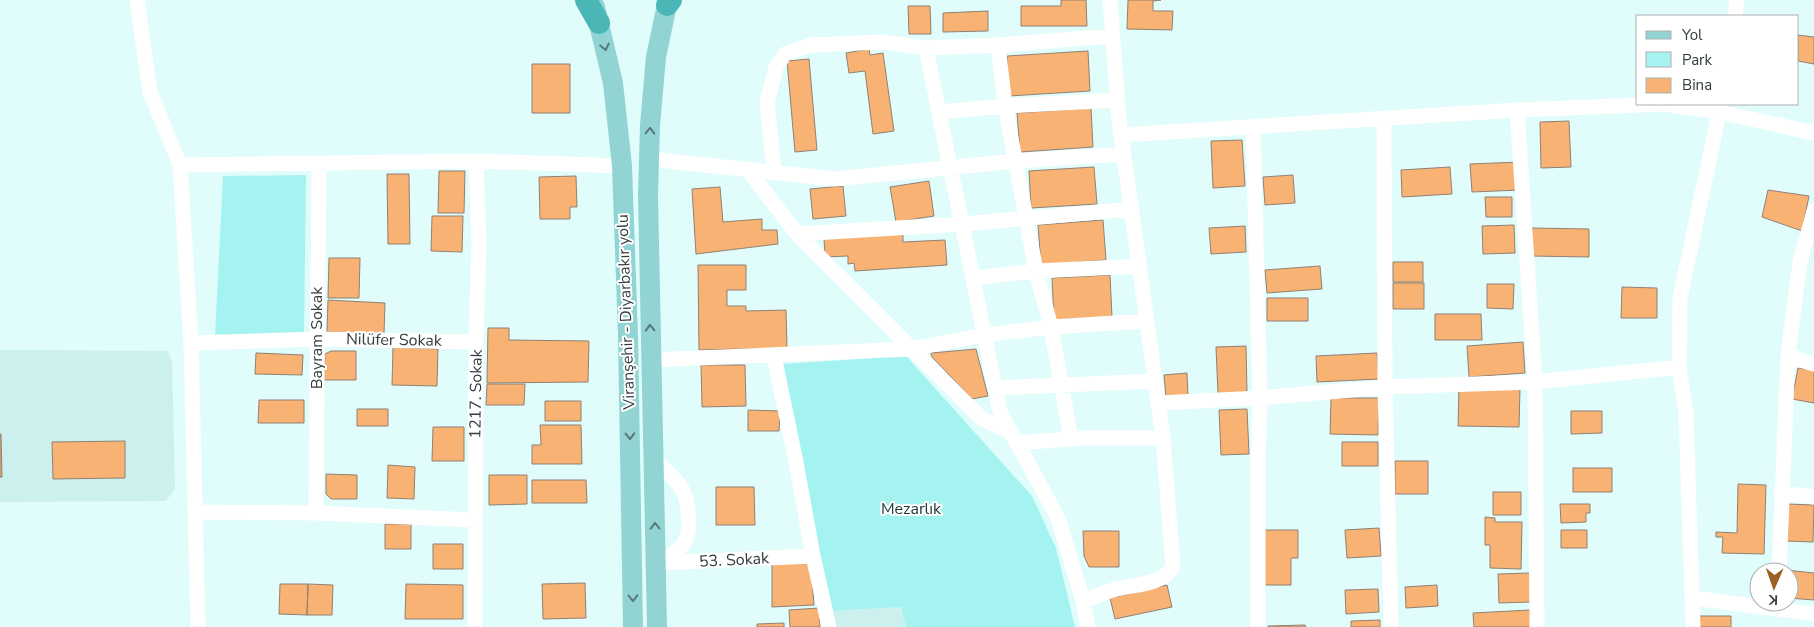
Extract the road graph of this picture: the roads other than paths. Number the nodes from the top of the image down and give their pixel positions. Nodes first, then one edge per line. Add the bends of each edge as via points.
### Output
1 (137, 0) edge
2 (586, 0) edge
3 (593, 0) edge
4 (1110, 0) edge
5 (1737, 0) edge
6 (669, 2) edge
7 (1735, 15) edge
8 (599, 23) junction
9 (1112, 36) junction
10 (998, 45) junction
11 (926, 48) junction
12 (1117, 100) junction
13 (1639, 105) edge
14 (1678, 105) edge
15 (1004, 106) junction
16 (1721, 108) edge
17 (1517, 110) junction
18 (939, 112) junction
19 (1384, 119) junction
20 (1253, 127) junction
21 (1814, 133) edge
22 (1121, 135) junction
23 (1124, 154) junction
24 (649, 159) junction
25 (476, 161) junction
26 (1016, 161) junction
27 (318, 163) junction
28 (180, 165) junction
29 (622, 166) junction
30 (950, 167) junction
31 (748, 170) junction
32 (774, 172) junction
33 (1132, 209) junction
34 (1814, 212) edge
35 (1026, 218) junction
36 (962, 224) junction
37 (797, 234) junction
38 (1140, 266) junction
39 (1036, 271) junction
40 (973, 278) junction
41 (1147, 321) junction
42 (1051, 327) junction
43 (984, 334) junction
44 (316, 339) junction
45 (476, 342) junction
46 (191, 343) junction
47 (911, 349) junction
48 (1788, 354) junction
49 (774, 356) junction
50 (651, 360) junction
51 (1814, 364) edge
52 (1679, 367) junction
53 (1155, 381) junction
54 (1535, 382) junction
55 (1061, 385) junction
56 (995, 388) junction
57 (1385, 388) junction
58 (1260, 398) junction
59 (1158, 403) junction
60 (1013, 437) junction
61 (1163, 438) junction
62 (1071, 439) junction
63 (653, 459) junction
64 (1781, 493) junction
65 (1814, 497) edge
66 (195, 512) junction
67 (316, 513) junction
68 (475, 520) junction
69 (812, 556) junction
70 (1778, 562) edge
71 (656, 563) junction
72 (1693, 598) junction
73 (1083, 601) junction
74 (1749, 603) edge
75 (1799, 610) edge
76 (1814, 614) edge
77 (198, 627) edge
78 (475, 627) edge
79 (633, 627) edge
80 (657, 627) edge
81 (829, 627) edge
82 (1088, 627) edge
83 (1258, 627) edge
84 (1391, 627) edge
85 (1537, 627) edge
86 (1692, 627) edge

1 - 28 street via 150,92
2 - 8 highway
3 - 8 main road, Viranşehir - Diyarbakır yolu
4 - 9 street
5 - 7 street
24 -> 6 main road, Viranşehir - Diyarbakır yolu via 656,57
8 -> 29 main road, Viranşehir - Diyarbakır yolu via 613,83
9 - 10 street
9 - 12 street
10 - 11 street
10 - 15 street
11 - 18 street
11 - 32 street via 883,42 811,45 784,54 776,67 767,103
12 - 15 street
12 - 22 street
13 - 17 street
14 - 16 street
15 - 18 street
15 - 26 street
16 - 21 street
16 - 52 street via 1680,298
17 - 19 street
17 - 54 street
18 - 30 street
19 - 20 street
19 - 57 street
20 - 22 street
20 - 58 street
22 - 23 street
23 - 26 street
23 - 33 street
24 - 31 street
50 -> 24 main road, Viranşehir - Diyarbakır yolu
25 - 27 street
25 - 29 street
25 - 45 street, 1217. Sokak via 479,244
26 - 30 street
26 - 35 street
27 - 28 street
27 - 44 street, Bayram Sokak
28 - 46 street
29 -> 79 main road, Viranşehir - Diyarbakır yolu
30 - 32 street via 836,179
30 - 36 street
31 - 32 street
31 - 37 street
33 - 35 street
33 - 38 street
34 - 48 street via 1800,262
35 - 36 street
35 - 39 street
36 - 37 street
36 - 40 street
37 - 47 street
38 - 39 street
38 - 41 street
39 - 40 street
39 - 42 street
40 - 43 street
41 - 42 street
41 - 53 street
42 - 43 street
42 - 55 street
43 - 47 street
43 - 56 street
44 - 45 street, Nilüfer Sokak
44 - 46 street, Nilüfer Sokak
44 - 67 street, Bayram Sokak
45 - 68 street, 1217. Sokak
46 - 66 street
47 - 49 street
47 - 60 street via 982,419
48 - 51 street
48 - 64 street
49 - 50 street
49 - 69 street
50 - 63 main road, Viranşehir - Diyarbakır yolu
52 - 54 street
52 - 72 street via 1686,414
53 - 55 street
53 - 59 street
54 - 57 street
54 - 85 street
55 - 56 street
55 - 62 street
56 - 60 street via 1000,412
57 - 58 street
57 - 84 street
58 - 59 street
58 - 83 street
59 - 61 street
60 - 62 street
60 - 73 street via 1058,518
61 - 62 street
61 - 73 street via 1173,567 1169,574 1158,580
71 -> 63 main road, Viranşehir - Diyarbakır yolu
63 - 71 street via 677,481 686,495 689,510 689,530 681,548
64 - 65 street
64 - 70 street
66 - 67 street
66 - 77 street
67 - 68 street
68 - 78 street, 1217. Sokak
69 - 71 street, 53. Sokak
69 - 81 street
71 - 80 main road, Viranşehir - Diyarbakır yolu
72 - 74 street
72 - 86 street
73 - 82 street
75 - 76 street

